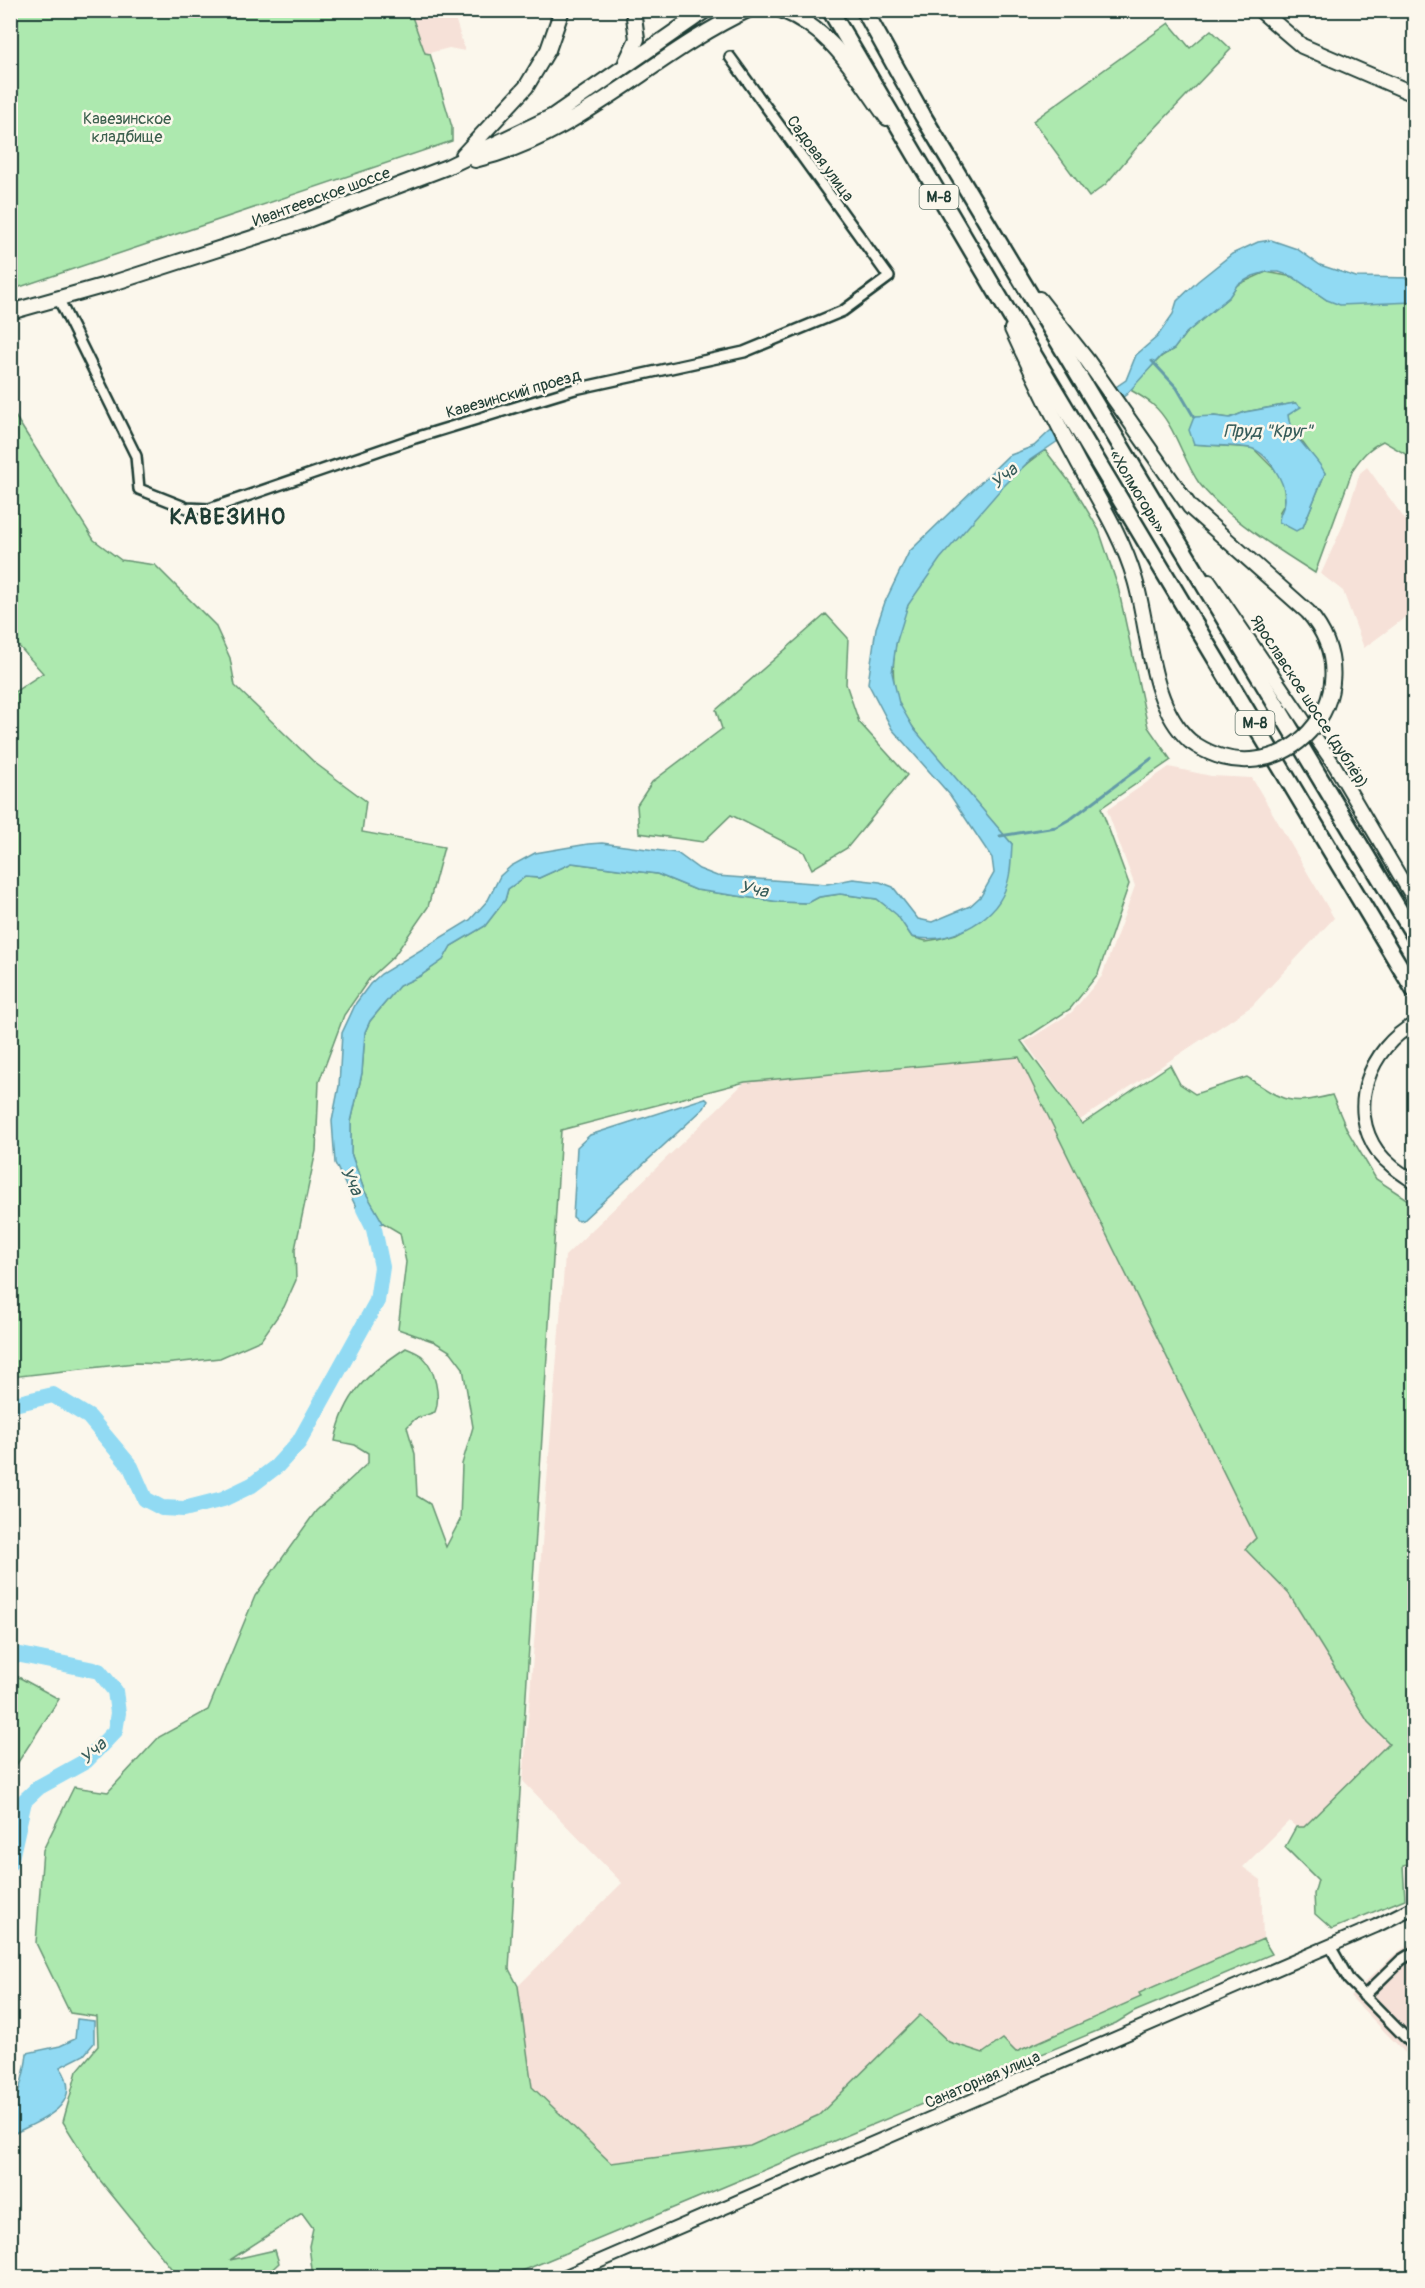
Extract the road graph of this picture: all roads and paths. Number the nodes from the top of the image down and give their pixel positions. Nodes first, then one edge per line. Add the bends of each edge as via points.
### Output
1 (562, 10) edge
2 (633, 10) edge
3 (688, 10) edge
4 (706, 10) edge
5 (748, 10) edge
6 (781, 10) edge
7 (830, 10) edge
8 (864, 10) edge
9 (1260, 10) edge
10 (730, 57) dead end
11 (622, 66) junction
12 (1414, 94) edge
13 (918, 162) junction
14 (447, 167) junction
15 (889, 277) joint
16 (59, 300) junction
17 (10, 312) edge
18 (1081, 363) junction
19 (1045, 385) junction
20 (1170, 524) junction
21 (1414, 900) edge
22 (1414, 935) edge
23 (1414, 990) edge
24 (1414, 1024) edge
25 (1414, 1182) edge
26 (1414, 1907) edge
27 (1330, 1946) junction
28 (1414, 1952) edge
29 (1364, 1996) junction
30 (1414, 2044) edge
31 (561, 2277) edge

1 - 14 main road via 548,50 526,87 482,137
2 - 11 main road via 637,39
3 - 11 main road, Ивантеевское шоссе
4 - 11 main road, Ивантеевское шоссе
5 - 14 main road via 547,135 501,154
6 - 13 main road via 821,31
7 - 13 highway, «Холмогоры» / М-8
8 - 18 highway, «Холмогоры» / М-8 via 923,116 1022,278
9 - 12 main road via 1302,46
10 - 15 street, Садовая улица
11 - 14 main road, Ивантеевское шоссе via 553,116
13 - 19 highway, «Холмогоры» / М-8
14 - 16 main road, Ивантеевское шоссе via 305,221
15 - 16 street, Кавезинский проезд via 843,311 744,352 575,389 415,438 209,509 187,508 139,489 136,456
16 - 17 main road, Ивантеевское шоссе
18 - 19 main road, bridge via 1190,507 1308,612 1325,637 1333,666 1326,706 1310,732 1286,751 1257,760 1217,756 1190,741 1176,727 1165,709 1123,544 1080,465
18 - 20 highway, «Холмогоры» / М-8 via 1119,441
19 - 23 highway, «Холмогоры» / М-8 via 1096,456
20 - 21 street, Ярославское шоссе (дублёр) via 1296,706
20 - 22 highway, «Холмогоры» / М-8
24 - 25 street via 1386,1045 1369,1075 1364,1097 1365,1120 1378,1152 1390,1166
26 - 27 street, Санаторная улица
27 - 29 street via 1349,1980
27 - 31 street, Санаторная улица
28 - 29 street via 1401,1959
29 - 30 street

